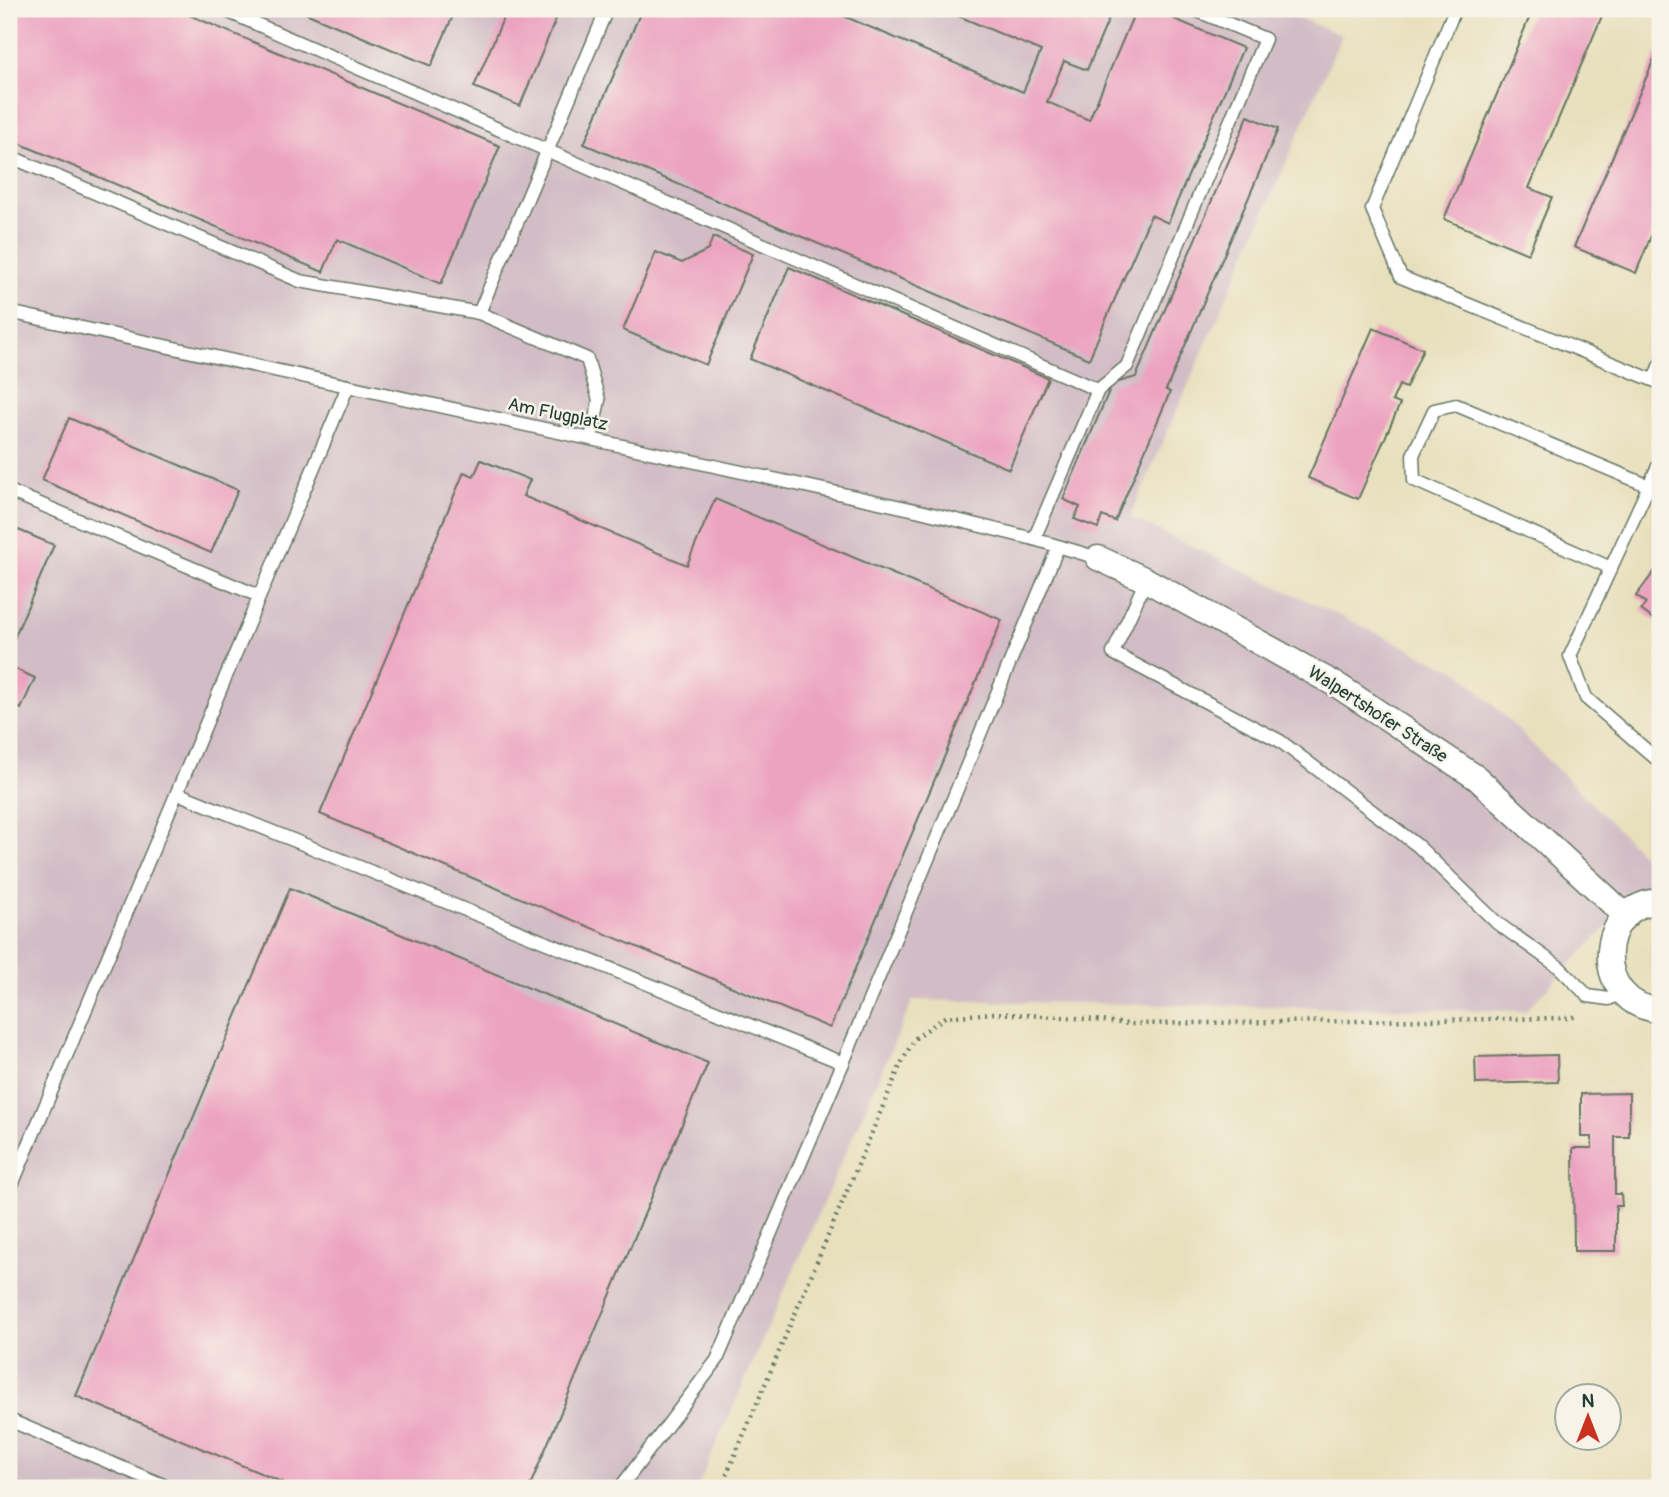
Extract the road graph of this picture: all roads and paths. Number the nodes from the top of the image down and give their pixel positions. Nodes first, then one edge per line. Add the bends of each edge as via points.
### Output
1 (222, 9) edge
2 (607, 9) edge
3 (1193, 9) edge
4 (1455, 9) edge
5 (547, 150) junction
6 (9, 156) edge
7 (9, 312) edge
8 (479, 313) junction
9 (1660, 365) edge
10 (1657, 381) edge
11 (348, 386) junction
12 (1098, 390) junction
13 (591, 439) junction
14 (1660, 462) edge
15 (1655, 490) edge
16 (9, 491) edge
17 (1034, 539) junction
18 (1059, 547) junction
19 (1098, 558) joint
20 (1611, 568) junction
21 (1146, 580) junction
22 (259, 596) junction
23 (1660, 762) edge
24 (177, 793) junction
25 (1660, 901) edge
26 (1626, 916) junction
27 (1616, 995) junction
28 (1660, 1010) edge
29 (843, 1063) junction
30 (9, 1192) edge
31 (9, 1420) edge
32 (170, 1488) edge
33 (620, 1488) edge
34 (721, 1488) edge

1 - 5 lane
2 - 5 lane
3 - 12 lane via 1265,38 1127,366
4 - 10 lane via 1372,209 1401,277
5 - 8 lane
5 - 12 lane
6 - 8 lane via 300,281
7 - 11 lane, Am Flugplatz
8 - 13 lane via 587,359 599,400
9 - 10 lane
11 - 13 lane, Am Flugplatz
11 - 22 lane
12 - 17 lane
13 - 17 lane, Am Flugplatz
14 - 15 lane
15 - 20 lane
15 - 20 lane via 1456,405 1434,410 1413,455 1414,480
16 - 22 lane
17 - 18 lane, Am Flugplatz
18 - 19 lane, Am Flugplatz
18 - 29 lane
19 - 21 street, Walpertshofer Straße
20 - 23 lane via 1570,656 1586,698
21 - 26 street, Walpertshofer Straße via 1340,687 1477,778
21 - 27 lane via 1113,653 1279,741 1418,846 1497,923 1559,967 1588,996
22 - 24 lane
24 - 29 lane
24 - 30 lane
25 - 26 street
26 - 27 street via 1610,945
27 - 28 street
27 - 34 path via 1571,1018 1129,1024 994,1013 945,1017 914,1039 900,1066
29 - 33 lane via 718,1360
31 - 32 lane

